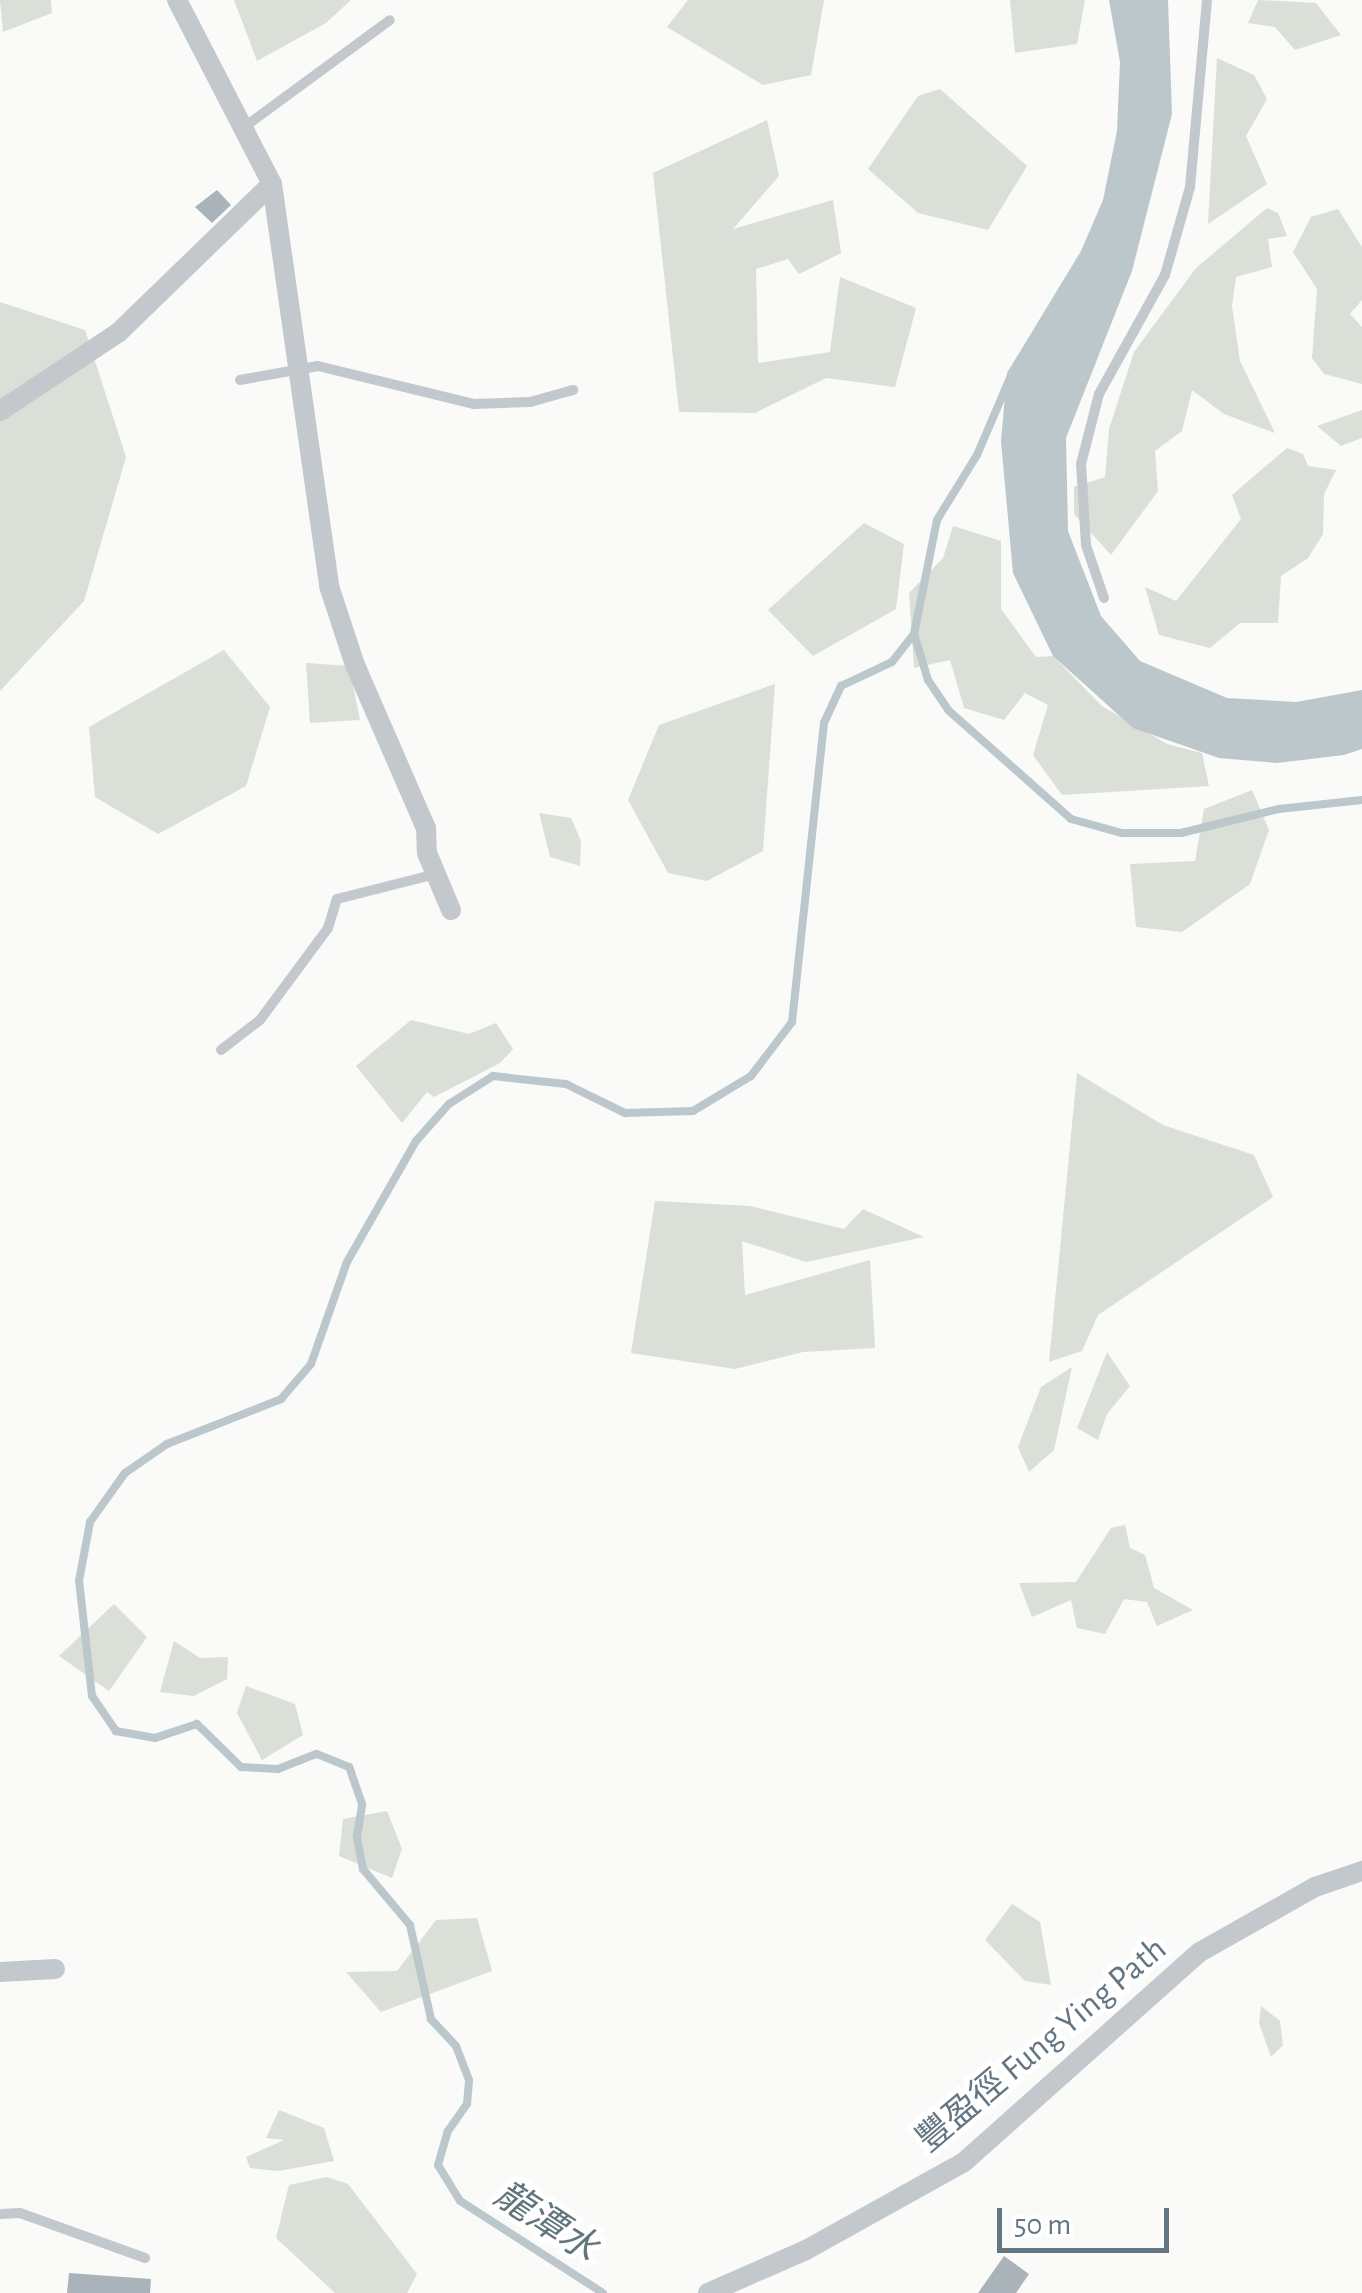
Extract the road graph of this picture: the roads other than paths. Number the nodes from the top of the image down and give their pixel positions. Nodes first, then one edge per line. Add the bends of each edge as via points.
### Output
1 (177, 0) edge
2 (1207, 0) edge
3 (390, 20) dead end
4 (247, 125) junction
5 (272, 184) junction
6 (300, 366) junction
7 (240, 380) dead end
8 (573, 390) dead end
9 (0, 411) edge
10 (1104, 598) dead end
11 (436, 874) junction
12 (451, 910) dead end
13 (221, 1050) dead end
14 (1362, 1871) edge
15 (55, 1970) dead end
16 (0, 1972) edge
17 (0, 2214) edge
18 (145, 2258) dead end
19 (708, 2293) edge

1 - 4 street
2 - 10 lane via 1190,187 1165,275 1098,394 1081,464 1086,545
3 - 4 lane
4 - 5 street
5 - 6 street
5 - 9 street via 118,333
6 - 7 lane
6 - 8 lane via 474,404 530,402
6 - 11 street via 329,586 355,665 426,828
11 - 12 street
11 - 13 lane via 337,899 328,928 260,1020
14 - 19 street, 豐盈徑 Fung Ying Path via 1315,1887 1200,1952 964,2162 806,2250
15 - 16 street
17 - 18 lane via 37,2218

